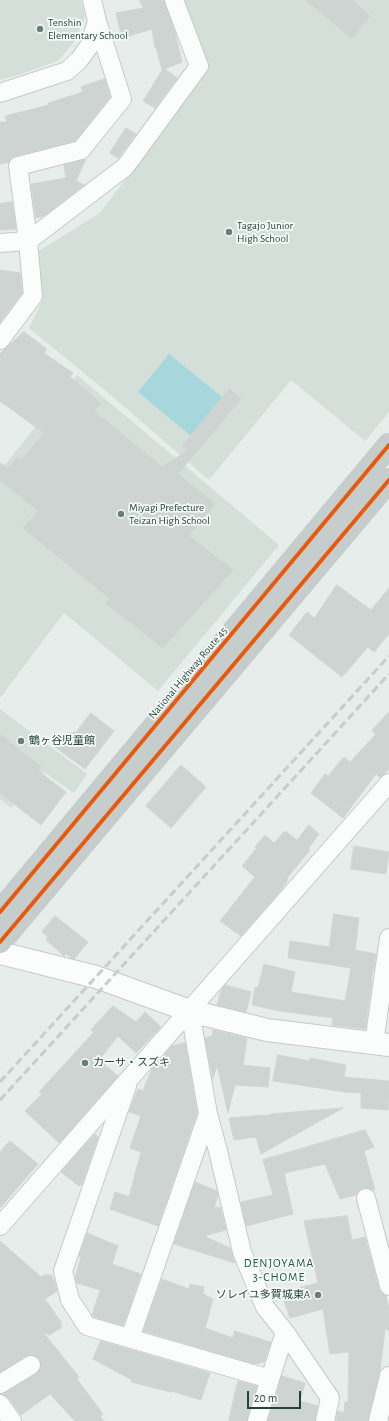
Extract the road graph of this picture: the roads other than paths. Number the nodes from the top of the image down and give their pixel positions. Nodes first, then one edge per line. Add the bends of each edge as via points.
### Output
1 (92, 0) edge
2 (174, 0) edge
3 (97, 21) junction
4 (0, 93) edge
5 (28, 241) junction
6 (0, 243) edge
7 (0, 340) edge
8 (389, 446) edge
9 (389, 480) edge
10 (389, 784) edge
11 (0, 912) edge
12 (389, 938) edge
13 (0, 942) edge
14 (0, 954) edge
15 (190, 1011) junction
16 (382, 1044) edge
17 (130, 1078) junction
18 (208, 1114) junction
19 (366, 1198) dead end
20 (0, 1226) edge
21 (389, 1286) edge
22 (285, 1332) junction
23 (130, 1338) junction
24 (30, 1365) dead end
25 (389, 1376) edge
26 (270, 1379) junction
27 (0, 1384) edge
28 (0, 1404) edge
29 (12, 1421) edge
30 (258, 1421) edge
31 (325, 1421) edge
32 (378, 1421) edge

1 - 3 street
2 - 5 street via 199,66 125,167
3 - 4 street via 90,45 67,71
3 - 5 street via 122,99 81,150 18,166
5 - 6 street
5 - 7 street via 33,296
8 - 11 highway, National Highway Route 45
9 - 13 highway
10 - 15 street
12 - 16 street
14 - 15 street via 96,978
15 - 16 street via 267,1030
15 - 17 street
15 - 18 street
17 - 20 street
17 - 23 street via 63,1271 70,1300 86,1326
18 - 22 street via 242,1252 266,1307
18 - 23 street
19 - 21 street
22 - 26 street
22 - 31 street via 330,1398
23 - 26 street
24 - 27 street
25 - 32 street
26 - 30 street
28 - 29 street

